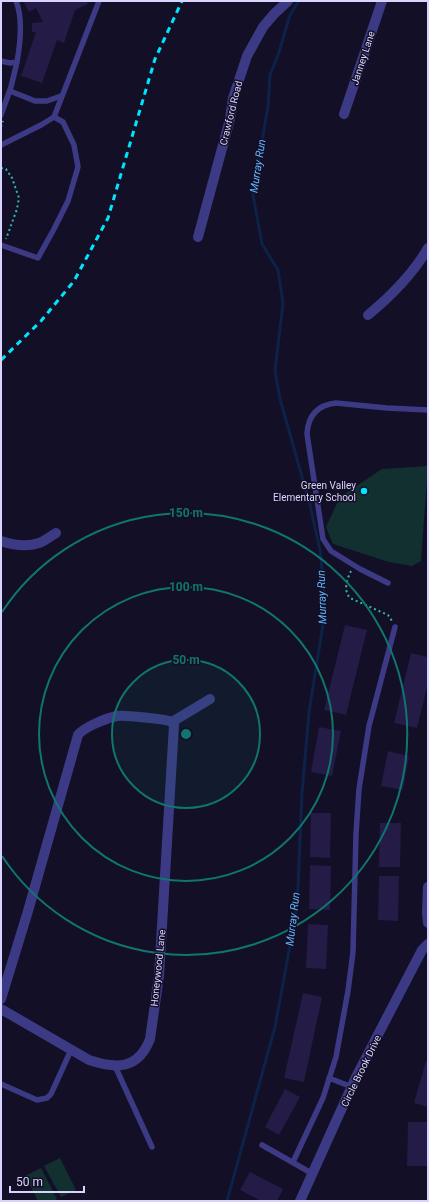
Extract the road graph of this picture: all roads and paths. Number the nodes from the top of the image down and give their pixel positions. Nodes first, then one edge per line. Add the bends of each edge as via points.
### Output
1 (16, 1) edge
2 (99, 1) edge
3 (288, 1) edge
4 (382, 1) edge
5 (1, 61) edge
6 (17, 62) junction
7 (10, 91) junction
8 (61, 96) junction
9 (344, 114) dead end
10 (1, 115) edge
11 (54, 117) junction
12 (1, 145) edge
13 (1, 154) edge
14 (1, 157) edge
15 (1, 168) edge
16 (198, 237) dead end
17 (2, 246) edge
18 (428, 248) edge
19 (368, 315) dead end
20 (428, 410) edge
21 (56, 533) dead end
22 (1, 541) edge
23 (354, 565) junction
24 (388, 583) dead end
25 (395, 627) joint
26 (210, 699) dead end
27 (172, 722) junction
28 (428, 887) edge
29 (428, 923) edge
30 (428, 944) edge
31 (1, 999) edge
32 (1, 1009) edge
33 (71, 1050) junction
34 (115, 1066) junction
35 (329, 1078) junction
36 (1, 1084) edge
37 (352, 1087) junction
38 (262, 1145) dead end
39 (152, 1147) dead end
40 (292, 1162) junction
41 (313, 1174) junction
42 (300, 1201) edge

1 - 6 lane via 19,7 20,29
2 - 8 lane
3 - 16 street, Crawford Road via 263,27 247,56 233,98 230,119
4 - 9 street, Janney Lane
5 - 6 lane
6 - 7 lane
7 - 8 lane via 35,101 47,101
7 - 10 lane
8 - 11 lane
11 - 12 lane
11 - 17 lane via 63,122 76,152 78,167 68,201 38,258
13 - 14 path
15 - 17 path via 6,169 11,175 19,198
18 - 19 street via 400,285
20 - 23 lane via 336,403 319,408 310,418 307,434 323,539 330,551
21 - 22 street via 40,543 29,545 12,545
23 - 24 lane
23 - 25 path via 348,576 348,596 388,615
25 - 35 lane via 369,726 359,789 353,952 336,1057
26 - 27 street
27 - 31 street via 118,716 81,731 78,735
27 - 34 street, Honeywood Lane via 174,725 160,976 150,1039 136,1060
28 - 29 street
30 - 37 street, Circle Brook Drive via 422,950
32 - 33 street, Honeywood Lane
33 - 34 street, Honeywood Lane via 90,1060
33 - 36 lane via 46,1098 37,1100
34 - 39 lane
35 - 37 lane
35 - 40 lane via 323,1098
37 - 41 street, Circle Brook Drive
38 - 40 lane
40 - 41 lane
41 - 42 street, Circle Brook Drive

